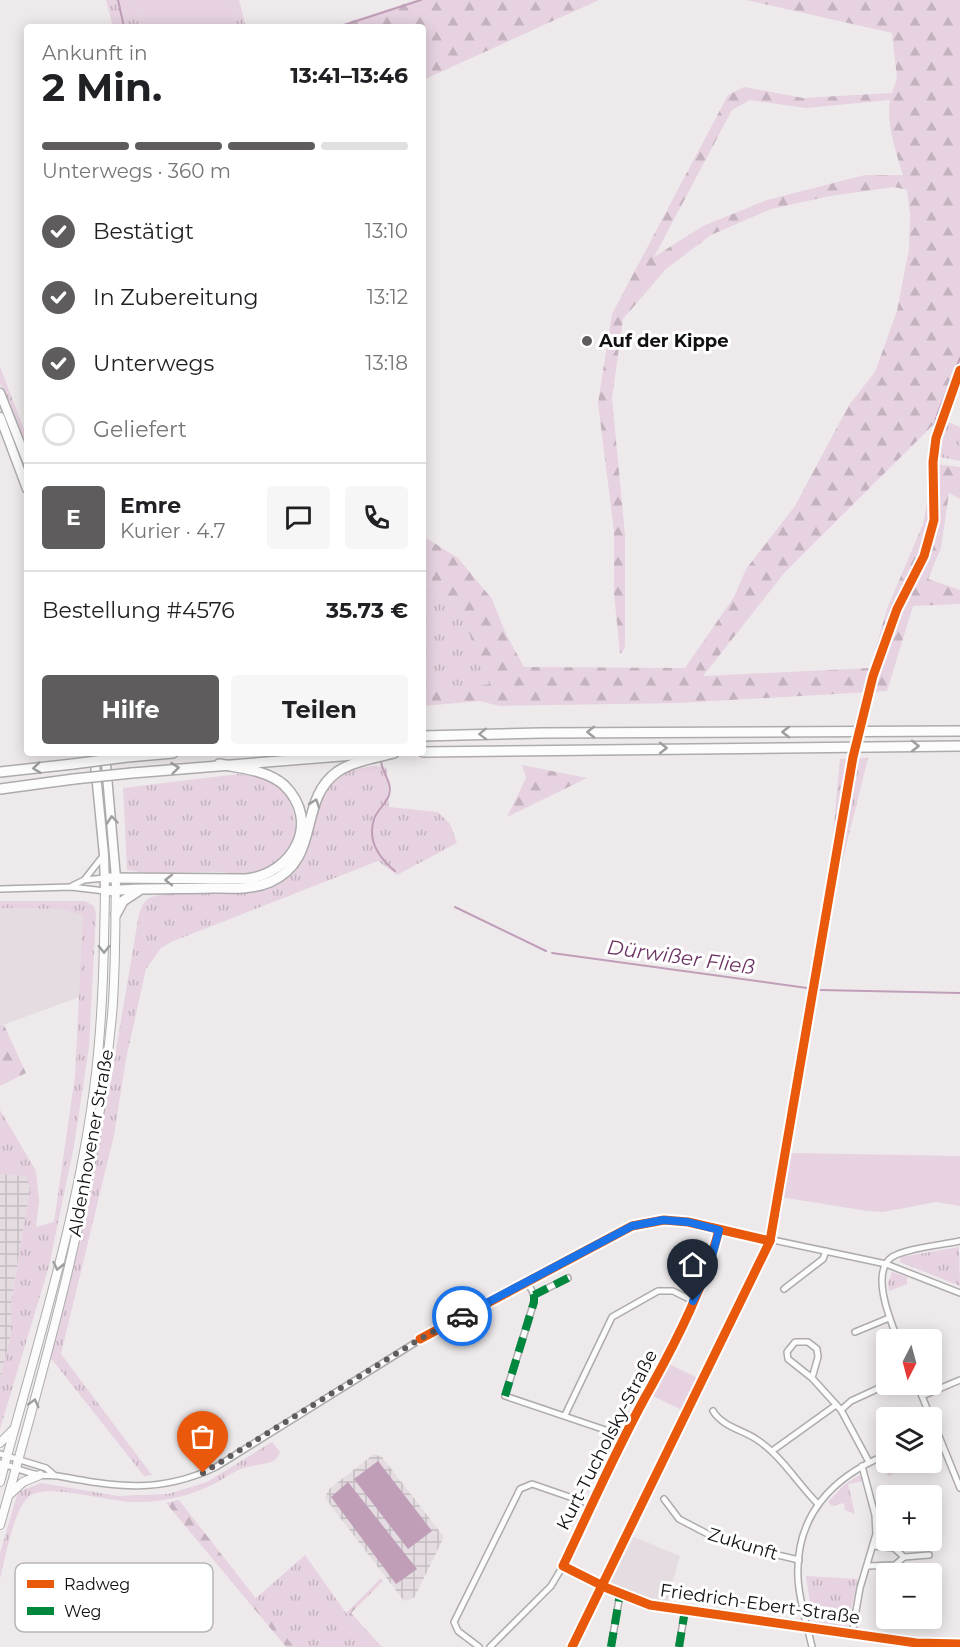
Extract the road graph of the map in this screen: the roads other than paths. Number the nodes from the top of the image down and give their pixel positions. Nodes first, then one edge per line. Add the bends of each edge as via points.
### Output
1 (0, 393) edge
2 (0, 417) edge
3 (24, 453) edge
4 (24, 481) edge
5 (960, 731) edge
6 (426, 736) edge
7 (960, 746) edge
8 (426, 752) edge
9 (94, 756) edge
10 (105, 756) edge
11 (140, 756) edge
12 (368, 757) edge
13 (219, 764) junction
14 (0, 772) edge
15 (0, 789) edge
16 (104, 855) junction
17 (105, 878) junction
18 (116, 878) junction
19 (84, 880) junction
20 (71, 887) junction
21 (0, 889) edge
22 (116, 890) junction
23 (140, 890) junction
24 (105, 891) junction
25 (116, 914) junction
26 (719, 1230) junction
27 (960, 1241) edge
28 (826, 1251) junction
29 (886, 1264) junction
30 (568, 1278) dead end
31 (527, 1281) junction
32 (784, 1290) dead end
33 (960, 1293) edge
34 (534, 1295) junction
35 (693, 1301) junction
36 (890, 1318) junction
37 (894, 1329) edge
38 (855, 1332) dead end
39 (812, 1378) junction
40 (960, 1380) edge
41 (876, 1390) edge
42 (922, 1396) joint
43 (836, 1405) junction
44 (926, 1407) edge
45 (841, 1410) junction
46 (713, 1411) dead end
47 (565, 1415) junction
48 (14, 1428) junction
49 (626, 1437) junction
50 (0, 1443) edge
51 (772, 1451) junction
52 (942, 1451) edge
53 (4, 1455) edge
54 (876, 1459) edge
55 (18, 1460) junction
56 (869, 1462) junction
57 (2, 1464) edge
58 (862, 1466) junction
59 (16, 1468) junction
60 (40, 1475) junction
61 (54, 1475) junction
62 (0, 1482) edge
63 (960, 1488) edge
64 (8, 1495) junction
65 (664, 1499) dead end
66 (590, 1504) junction
67 (818, 1504) junction
68 (0, 1525) edge
69 (873, 1546) junction
70 (929, 1555) dead end
71 (904, 1557) junction
72 (799, 1560) junction
73 (563, 1566) junction
74 (868, 1566) junction
75 (620, 1593) junction
76 (685, 1610) junction
77 (808, 1628) junction
78 (852, 1634) junction
79 (960, 1644) edge
80 (915, 1645) edge
81 (479, 1647) edge
82 (490, 1647) edge
83 (611, 1647) edge
84 (679, 1647) edge
85 (812, 1647) edge

1 - 3 main road
2 - 4 main road
5 -> 6 highway
8 -> 7 highway
9 - 16 main road, Aldenhovener Straße
18 -> 10 main road, Aldenhovener Straße
11 -> 14 highway, bridge
12 - 13 highway
23 -> 12 highway via 247,887 277,878 300,854 324,785
15 -> 13 highway, bridge
13 -> 18 highway via 269,776 288,791 299,811 300,830 287,861 267,876 246,879
16 - 17 main road, Aldenhovener Straße
16 - 19 street
17 - 18 highway
17 - 19 street
17 - 24 main road, Aldenhovener Straße
18 - 22 main road, Aldenhovener Straße
19 - 20 street
20 - 21 street
20 - 24 street
22 - 23 highway
22 - 24 highway
22 - 25 main road, Aldenhovener Straße
23 - 25 highway via 126,897
24 -> 48 main road, Aldenhovener Straße via 99,1033 84,1148 54,1282
55 -> 25 main road, Aldenhovener Straße via 52,1333 93,1150 112,1013
26 - 28 street
26 - 31 street via 663,1220 632,1226
26 - 35 street, Kurt-Tucholsky-Straße via 709,1268
27 - 29 street via 897,1255
28 - 29 street
28 - 32 street via 823,1259
29 - 33 street
29 - 36 street via 881,1275
30 - 34 street
31 - 34 street
31 - 61 street via 420,1339 216,1467 189,1479 135,1488
34 - 47 street via 505,1396
35 - 47 street via 673,1291 658,1291 612,1317
35 - 49 street, Kurt-Tucholsky-Straße
36 - 37 street
36 - 38 street
39 - 39 street via 788,1359 787,1352 795,1342 808,1342 817,1349
39 - 43 street
40 - 42 street
41 - 45 street
42 - 44 street
43 - 45 street
43 - 51 street
45 - 56 street
46 - 51 street via 719,1420
47 - 49 street
48 - 50 main road
48 - 53 main road, Aldenhovener Straße
49 - 66 street, Kurt-Tucholsky-Straße
51 - 67 street
52 - 63 street
53 - 55 street
53 - 57 main road, Aldenhovener Straße
54 - 56 street
55 - 59 main road, Aldenhovener Straße
55 - 61 street via 46,1468
56 - 58 street
57 - 59 street
57 - 62 main road, Aldenhovener Straße
58 - 67 street via 847,1474
58 - 69 street via 875,1515
59 - 60 street
59 - 64 main road, Aldenhovener Straße
60 - 61 street
60 - 64 main road via 23,1482
64 - 68 main road, Aldenhovener Straße
65 - 72 street, Zukunft via 679,1519 723,1542
66 - 73 street, Kurt-Tucholsky-Straße
66 - 81 street via 532,1484 520,1489 454,1622 458,1631
67 - 72 street via 806,1527
69 - 71 street via 894,1548
69 - 74 street
70 - 71 street
71 - 74 street via 895,1565
72 - 77 street via 800,1596
73 - 75 street, Friedrich-Ebert-Straße
73 - 82 street, Kurt-Tucholsky-Straße via 551,1586
74 - 78 street
75 - 76 street, Friedrich-Ebert-Straße via 650,1605
75 - 83 street
76 - 77 street, Friedrich-Ebert-Straße
76 - 84 street
77 - 78 street, Friedrich-Ebert-Straße
77 - 85 street
78 - 80 street, Friedrich-Ebert-Straße
79 - 80 street, Friedrich-Ebert-Straße

